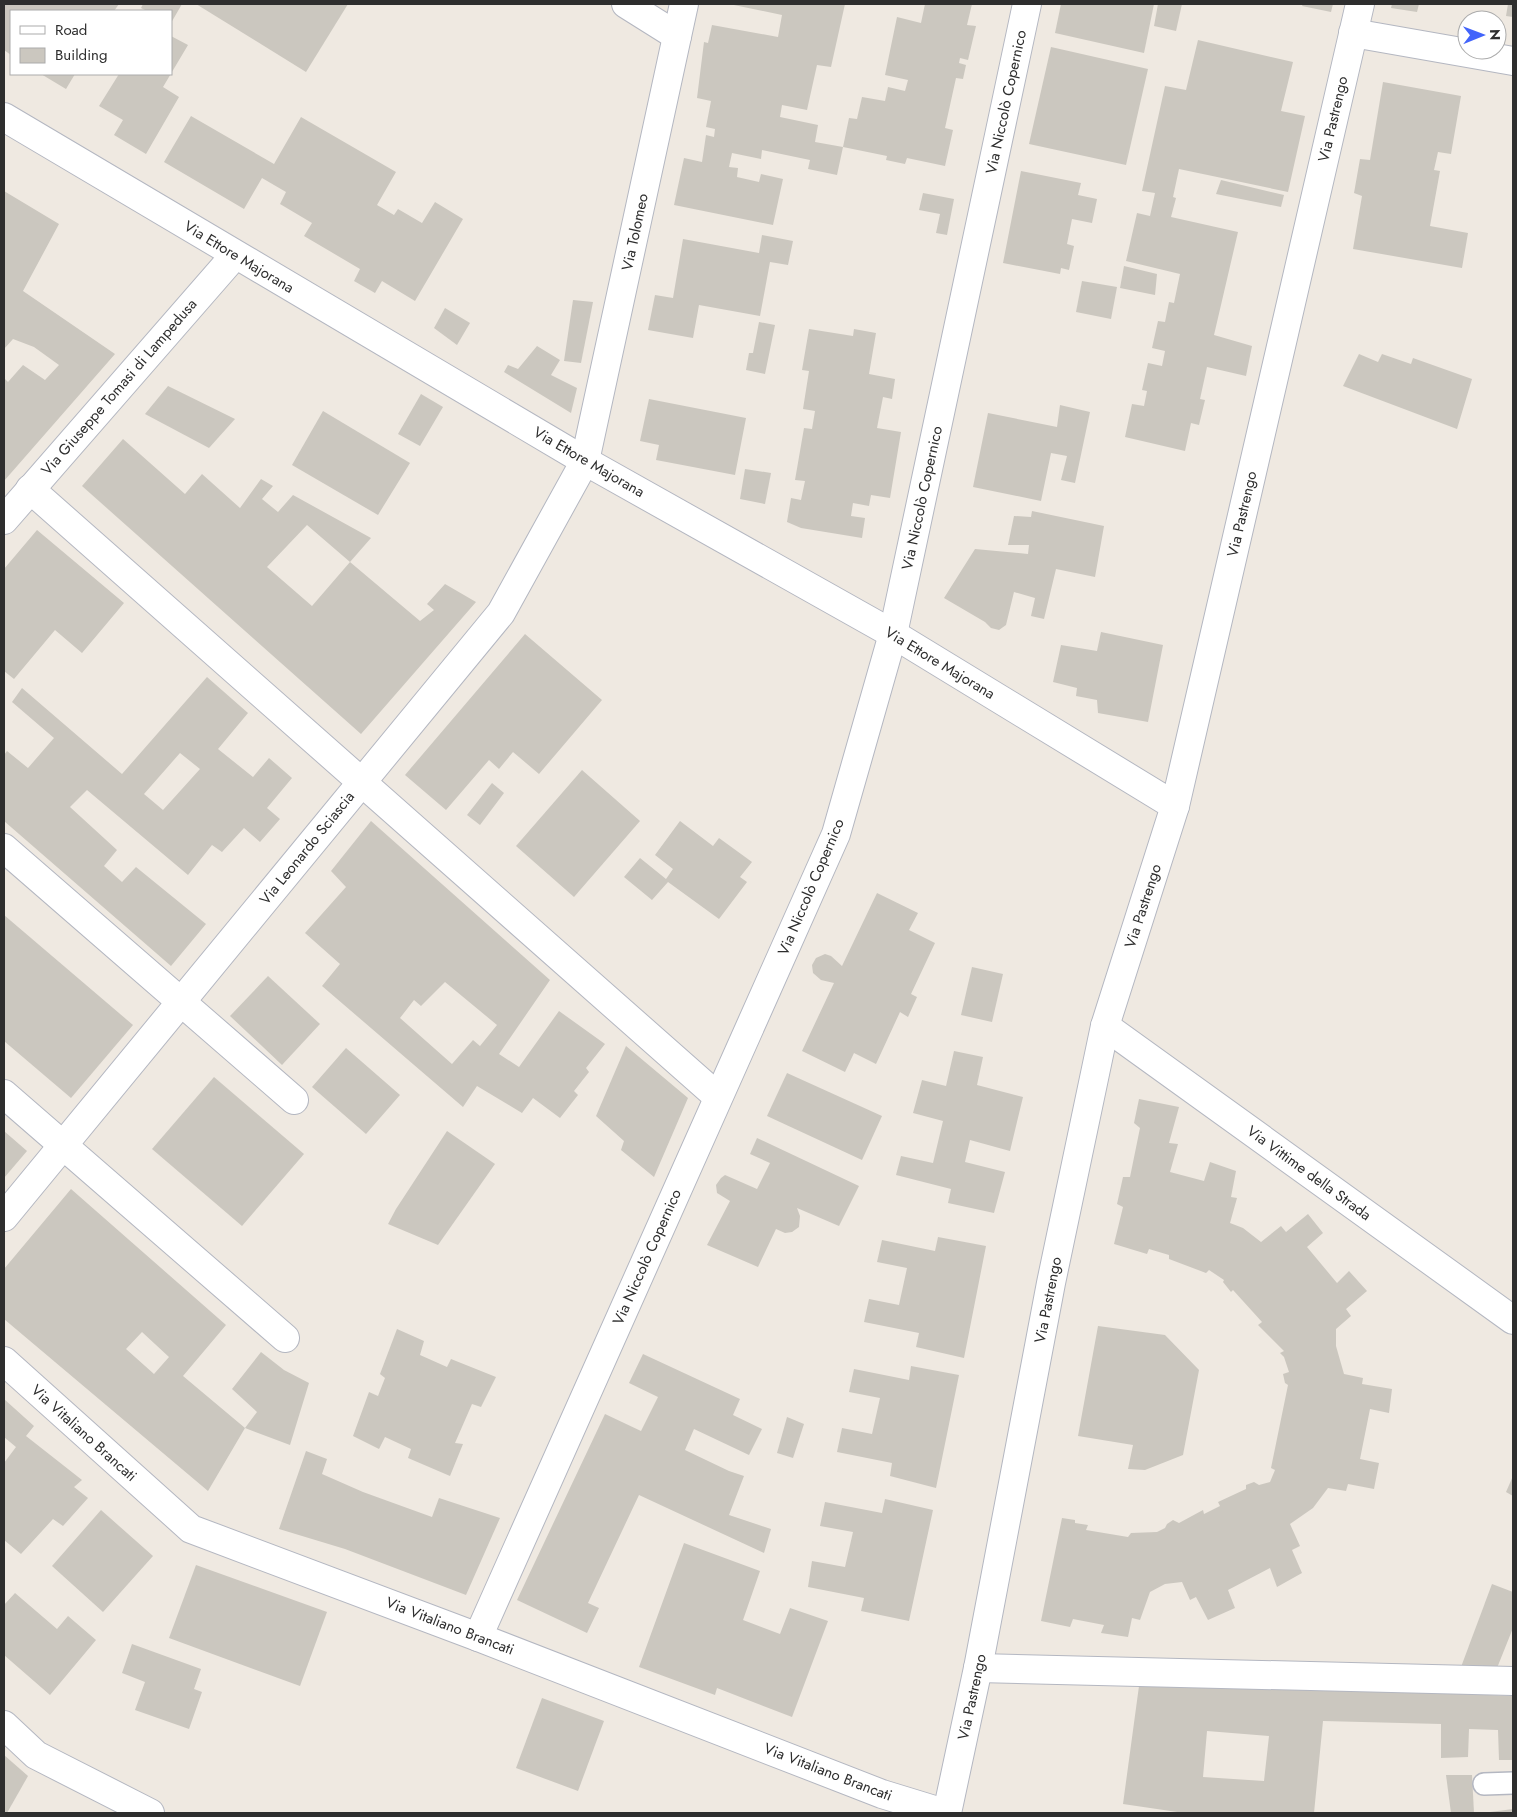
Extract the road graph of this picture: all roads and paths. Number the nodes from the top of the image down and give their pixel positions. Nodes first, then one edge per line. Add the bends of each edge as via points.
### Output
1 (626, 4) edge
2 (684, 4) edge
3 (1027, 4) edge
4 (1360, 4) edge
5 (1353, 33) junction
6 (677, 36) junction
7 (1513, 61) edge
8 (4, 116) edge
9 (235, 255) junction
10 (585, 461) junction
11 (30, 489) junction
12 (4, 520) edge
13 (893, 634) junction
14 (361, 782) junction
15 (1175, 806) junction
16 (4, 848) edge
17 (181, 1002) junction
18 (1105, 1026) junction
19 (4, 1094) edge
20 (718, 1097) junction
21 (294, 1100) dead end
22 (62, 1146) junction
23 (4, 1217) edge
24 (1513, 1320) edge
25 (285, 1338) dead end
26 (4, 1361) edge
27 (478, 1637) junction
28 (978, 1668) junction
29 (1513, 1681) edge
30 (4, 1725) edge
31 (1513, 1783) edge
32 (1484, 1784) dead end
33 (879, 1803) edge
34 (150, 1813) edge
35 (946, 1813) edge

1 - 6 street
2 - 6 street, Via Tolomeo
3 - 13 street, Via Niccolò Copernico
4 - 5 street, Via Pastrengo
5 - 7 street
5 - 15 street, Via Pastrengo
6 - 10 street, Via Tolomeo
8 - 9 street, Via Ettore Majorana
9 - 10 street, Via Ettore Majorana
9 - 11 street, Via Giuseppe Tomasi di Lampedusa
10 - 13 street, Via Ettore Majorana
10 - 14 street, Via Leonardo Sciascia via 501,613
11 - 12 street, Via Giuseppe Tomasi di Lampedusa
11 - 14 street
13 - 15 street, Via Ettore Majorana
13 - 20 street, Via Niccolò Copernico via 836,834
14 - 17 street, Via Leonardo Sciascia
14 - 20 street
15 - 18 street, Via Pastrengo
16 - 17 street
17 - 21 street
17 - 22 street, Via Leonardo Sciascia
18 - 24 street, Via Vittime della Strada
18 - 28 street, Via Pastrengo via 1051,1283
19 - 22 street
20 - 27 street, Via Niccolò Copernico
22 - 23 street, Via Leonardo Sciascia
22 - 25 street
26 - 27 street, Via Vitaliano Brancati via 191,1529
27 - 33 street, Via Vitaliano Brancati
28 - 29 street
28 - 35 street, Via Pastrengo
30 - 34 street via 36,1755
31 - 32 lane
33 - 35 street, Via Vitaliano Brancati

